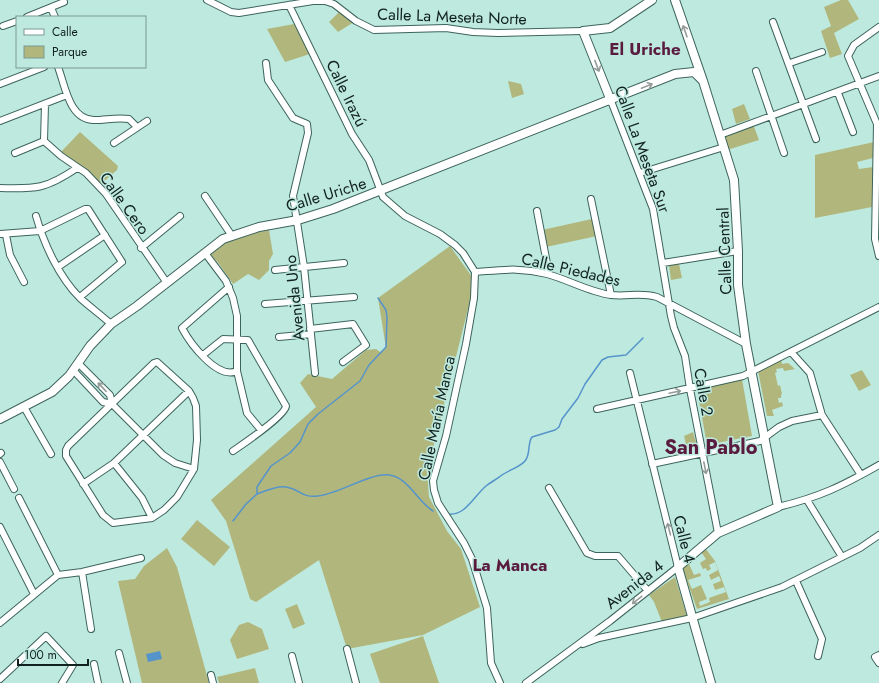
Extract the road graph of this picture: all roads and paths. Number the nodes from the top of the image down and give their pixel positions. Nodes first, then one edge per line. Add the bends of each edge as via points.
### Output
1 (207, 0) edge
2 (652, 0) edge
3 (64, 2) dead end
4 (674, 2) edge
5 (289, 3) edge
6 (52, 8) junction
7 (30, 16) edge
8 (55, 16) edge
9 (16, 21) edge
10 (773, 22) dead end
11 (3, 26) dead end
12 (610, 28) junction
13 (878, 28) edge
14 (583, 31) junction
15 (588, 43) junction
16 (822, 52) dead end
17 (694, 57) junction
18 (266, 63) dead end
19 (790, 63) junction
20 (41, 68) edge
21 (58, 68) edge
22 (756, 71) dead end
23 (675, 74) junction
24 (879, 76) edge
25 (703, 81) junction
26 (861, 83) junction
27 (0, 84) edge
28 (838, 92) junction
29 (67, 95) junction
30 (612, 97) junction
31 (45, 104) junction
32 (804, 104) junction
33 (771, 115) junction
34 (0, 121) edge
35 (147, 121) dead end
36 (137, 128) junction
37 (853, 132) dead end
38 (720, 133) junction
39 (816, 139) dead end
40 (44, 142) junction
41 (114, 143) dead end
42 (724, 147) junction
43 (15, 153) dead end
44 (784, 153) dead end
45 (77, 168) junction
46 (640, 173) junction
47 (0, 188) edge
48 (380, 192) junction
49 (204, 196) dead end
50 (591, 199) dead end
51 (537, 211) dead end
52 (36, 216) dead end
53 (180, 216) dead end
54 (298, 220) junction
55 (40, 231) junction
56 (3, 234) edge
57 (105, 235) junction
58 (232, 236) junction
59 (141, 248) junction
60 (738, 251) junction
61 (205, 253) junction
62 (879, 256) edge
63 (344, 263) dead end
64 (663, 263) junction
65 (58, 267) junction
66 (304, 267) junction
67 (275, 270) dead end
68 (475, 272) junction
69 (549, 274) junction
70 (24, 282) dead end
71 (167, 283) junction
72 (229, 287) junction
73 (611, 295) junction
74 (354, 296) dead end
75 (80, 297) junction
76 (308, 301) junction
77 (265, 304) dead end
78 (670, 304) junction
79 (879, 307) edge
80 (111, 324) junction
81 (310, 331) junction
82 (280, 337) dead end
83 (236, 339) junction
84 (744, 346) junction
85 (791, 352) junction
86 (203, 355) junction
87 (343, 362) dead end
88 (78, 363) junction
89 (73, 370) junction
90 (237, 370) junction
91 (751, 372) junction
92 (315, 373) dead end
93 (630, 373) dead end
94 (690, 389) junction
95 (189, 391) junction
96 (637, 400) junction
97 (112, 404) junction
98 (24, 407) junction
99 (597, 409) dead end
100 (822, 415) junction
101 (0, 419) edge
102 (261, 430) junction
103 (143, 436) junction
104 (765, 437) junction
105 (233, 452) dead end
106 (51, 454) dead end
107 (702, 454) junction
108 (0, 462) edge
109 (114, 463) junction
110 (652, 464) junction
111 (879, 465) edge
112 (194, 469) junction
113 (861, 475) junction
114 (83, 484) junction
115 (550, 488) dead end
116 (14, 490) dead end
117 (19, 498) dead end
118 (807, 500) junction
119 (778, 507) junction
120 (152, 518) junction
121 (0, 527) edge
122 (718, 533) junction
123 (879, 535) edge
124 (842, 557) junction
125 (141, 558) dead end
126 (678, 567) junction
127 (82, 572) junction
128 (58, 575) junction
129 (796, 582) junction
130 (648, 591) junction
131 (34, 594) junction
132 (692, 618) junction
133 (610, 621) junction
134 (0, 623) edge
135 (91, 629) dead end
136 (599, 638) junction
137 (347, 649) dead end
138 (569, 650) junction
139 (119, 653) dead end
140 (879, 655) edge
141 (292, 656) dead end
142 (818, 656) dead end
143 (879, 663) edge
144 (94, 664) dead end
145 (211, 674) dead end
146 (494, 674) junction
147 (0, 679) edge
148 (62, 683) edge
149 (98, 683) edge
150 (126, 683) edge
151 (213, 683) edge
152 (299, 683) edge
153 (356, 683) edge
154 (496, 683) edge
155 (500, 683) edge
156 (526, 683) edge
157 (711, 683) edge

1 - 5 street, Calle La Meseta Norte via 231,12 239,13
2 - 12 main road, Calle La Meseta Norte
3 - 6 street
17 -> 4 main road, Calle Central
5 - 14 street, Calle La Meseta Norte via 325,1 334,4 356,21 374,30 446,28 498,33
5 - 48 street, Calle Irazú via 352,134 369,160
6 - 7 street
6 - 8 street
9 - 11 street
10 - 19 street
12 - 14 main road, Calle La Meseta Norte
12 - 15 main road via 590,36
13 - 26 street via 854,45 848,54 848,59
14 - 15 main road, Calle La Meseta Sur
15 -> 30 main road, Calle La Meseta Sur
16 - 19 street
17 - 23 main road via 692,65
17 - 25 main road, Calle Central
18 - 54 street, Avenida Uno via 268,80 293,118 308,126 293,196
19 - 32 street
20 - 27 street
21 - 29 street
22 - 33 street
23 - 25 main road, Calle Uriche via 694,72
30 -> 23 main road, Calle Uriche
24 - 26 street
25 - 38 main road, Calle Central
26 - 28 street
26 - 62 street via 877,124 875,239
28 - 32 street
28 - 37 street
29 - 31 street
29 - 36 street via 75,110 87,119 129,119
30 - 46 street, Calle La Meseta Sur
30 - 48 main road, Calle Uriche
31 - 34 street
31 - 40 street
32 - 33 street
32 - 39 street
33 - 38 street
33 - 44 street
35 - 36 street
36 - 41 street
38 - 42 main road, Calle Central
40 - 43 street
40 - 45 street, Calle Cero
42 - 46 street
42 - 60 main road, Calle Central via 735,190
45 - 47 street via 41,188
45 - 59 street, Calle Cero via 86,173 106,194
46 - 64 street, Calle La Meseta Sur via 653,209
48 - 54 main road, Calle Uriche
48 - 68 street via 396,210 455,244
49 - 58 street
50 - 73 street
51 - 69 street
52 - 55 street
53 - 59 street
54 - 58 main road, Calle Uriche via 270,224
54 - 66 street, Avenida Uno
55 - 56 street
55 - 57 street via 88,209
55 - 65 street
56 - 70 street via 10,255
57 - 65 street
57 - 75 street via 122,263
58 - 61 main road, Calle Uriche via 223,239
59 - 71 street, Calle Cero
60 - 64 street
60 - 84 main road, Calle Central via 738,285
61 - 71 main road, Calle Uriche
61 - 72 street
63 - 66 street
64 - 78 street, Calle La Meseta Sur
65 - 75 street
66 - 67 street
66 - 76 street, Avenida Uno
68 - 69 street, Calle Piedades via 520,268
68 - 146 street, Calle María Manca via 466,344 434,490 438,503 472,559 485,596
69 - 73 street, Calle Piedades via 580,287
71 - 80 main road, Calle Uriche
72 - 83 street via 235,303
72 - 86 street via 182,328
73 - 78 street, Calle Piedades via 643,293
74 - 76 street
75 - 80 street
76 - 77 street
76 - 81 street, Avenida Uno
78 - 84 street, Calle Piedades
78 - 94 street, Calle 2 via 674,328 685,356
79 - 85 street
80 - 88 main road, Calle Uriche
81 - 82 street
81 - 87 street via 352,324 366,345
81 - 92 street, Avenida Uno
83 - 86 street via 220,340
83 - 90 street
83 - 102 street via 246,339 250,342 286,409
84 - 91 main road, Calle Central
85 - 91 street
85 - 100 street via 810,373
86 - 90 street via 216,368 228,372
88 - 89 main road, Calle Uriche
97 -> 88 street via 110,395
89 - 97 street via 103,402
89 - 98 main road, Calle Uriche via 52,392
90 - 102 street via 247,413
91 - 94 street
91 - 104 main road, Calle Central
93 - 96 street, Calle 4
96 -> 94 street
94 - 107 street, Calle 2
95 - 97 street via 154,362
95 - 103 street
95 - 112 street via 194,398 197,416
96 - 99 street
96 - 110 street, Calle 4
97 - 103 street
97 - 114 street via 66,450 66,456
98 - 101 main road, Calle Uriche
98 - 106 street
100 - 104 street via 792,421
100 - 113 street
102 - 105 street
103 - 109 street
103 - 112 street via 175,463
104 - 107 street via 760,442
104 - 119 main road, Calle Central
107 - 110 street
107 -> 122 street, Calle 2
108 - 116 street
109 - 114 street
109 - 120 street via 142,498
126 -> 110 street, Calle 4
111 - 113 street
112 - 120 street via 177,497
113 - 118 street via 837,489
114 - 120 street via 108,520 121,523
115 - 130 street via 587,553 595,556 618,556
117 - 128 street
118 - 119 street
118 - 124 street
119 - 122 main road, Avenida 4
121 - 131 street
122 - 126 main road, Avenida 4
123 - 124 street
124 - 129 street
125 - 127 street
126 - 130 street, Avenida 4
126 - 132 main road, Calle 4
127 - 128 street
127 - 135 street
128 - 131 street
129 - 132 street
129 - 142 street via 822,639
130 -> 133 street, Avenida 4
131 - 134 street
132 - 136 street
132 - 157 main road, Calle 4
133 - 136 street via 598,633
133 - 138 street, Avenida 4
136 - 138 street
137 - 153 street
138 - 156 street
139 - 150 street
140 - 143 street via 875,657
141 - 152 street
144 - 149 street
145 - 151 street
146 - 154 street
146 - 155 street, Calle María Manca
147 - 148 street via 46,636 73,665

